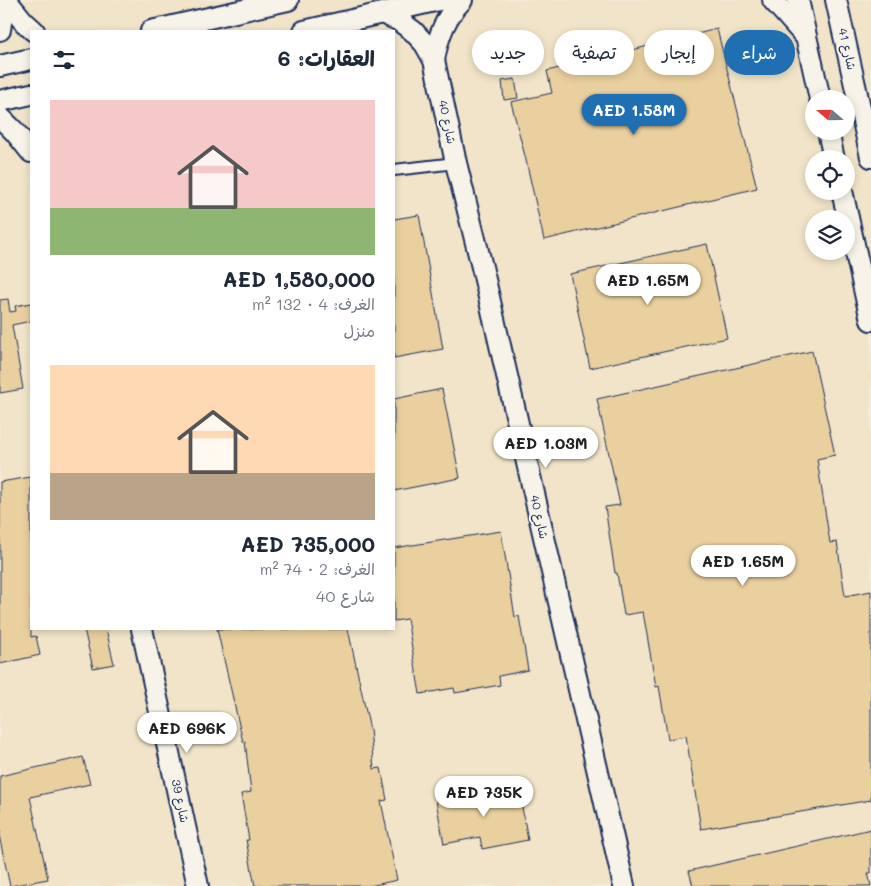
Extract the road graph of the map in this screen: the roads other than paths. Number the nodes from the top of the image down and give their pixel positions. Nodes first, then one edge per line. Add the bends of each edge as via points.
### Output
1 (5, 0) edge
2 (288, 0) edge
3 (439, 0) edge
4 (462, 0) edge
5 (773, 0) edge
6 (798, 0) edge
7 (840, 3) edge
8 (382, 13) junction
9 (0, 30) edge
10 (33, 30) edge
11 (155, 30) edge
12 (308, 30) edge
13 (806, 38) junction
14 (30, 59) edge
15 (434, 60) junction
16 (0, 66) edge
17 (818, 90) edge
18 (30, 94) edge
19 (0, 101) edge
20 (0, 117) edge
21 (30, 151) edge
22 (871, 157) edge
23 (456, 163) junction
24 (395, 170) edge
25 (844, 200) edge
26 (871, 320) edge
27 (142, 630) edge
28 (198, 886) edge
29 (624, 886) edge

1 - 9 street
1 - 10 street
2 - 11 street
3 - 8 street
4 - 15 street, شارع 40 via 445,24
5 - 13 street
6 - 13 street
7 - 22 street, شارع 41
8 - 12 street
8 - 15 street, شارع 40 via 413,31
13 - 17 street
14 - 16 street
15 - 23 street, شارع 40
18 - 19 street
20 - 21 street
23 - 24 lane
23 - 29 street, شارع 40
25 - 26 street
27 - 28 street, شارع 39

